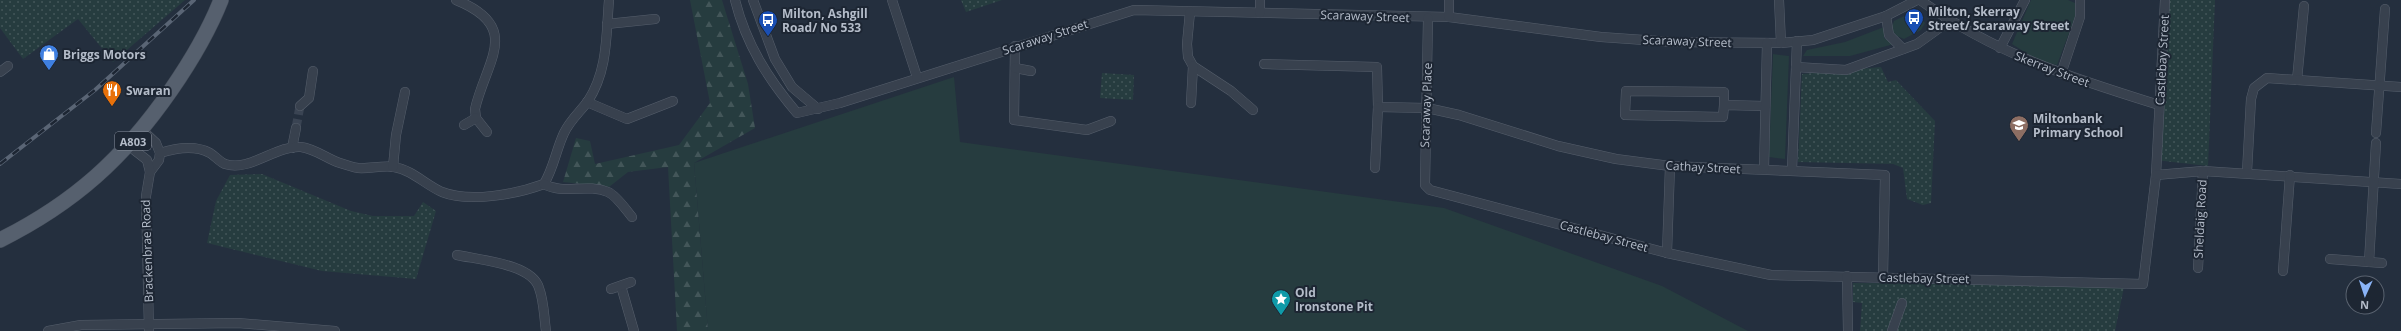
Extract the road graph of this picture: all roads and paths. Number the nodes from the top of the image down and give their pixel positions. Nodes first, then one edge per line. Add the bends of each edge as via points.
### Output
1 (221, 0) edge
2 (456, 0) edge
3 (609, 0) edge
4 (735, 0) edge
5 (752, 0) edge
6 (892, 0) edge
7 (1260, 0) edge
8 (1449, 0) edge
9 (1779, 0) edge
10 (1919, 0) edge
11 (2025, 0) edge
12 (2080, 0) edge
13 (2165, 0) edge
14 (2304, 6) dead end
15 (2386, 9) dead end
16 (1190, 12) junction
17 (1260, 13) junction
18 (1886, 16) junction
19 (1449, 17) junction
20 (1428, 18) junction
21 (655, 19) dead end
22 (1949, 21) junction
23 (607, 24) junction
24 (1797, 41) junction
25 (1767, 43) junction
26 (1781, 43) junction
27 (1015, 46) junction
28 (2000, 48) junction
29 (1903, 49) junction
30 (1264, 64) dead end
31 (8, 66) dead end
32 (1193, 66) junction
33 (1796, 67) junction
34 (1015, 68) junction
35 (313, 71) dead end
36 (1031, 71) dead end
37 (0, 72) edge
38 (2061, 74) junction
39 (917, 77) junction
40 (2297, 80) junction
41 (2380, 85) junction
42 (2401, 87) edge
43 (405, 92) dead end
44 (673, 101) dead end
45 (587, 102) junction
46 (1191, 103) dead end
47 (1724, 105) junction
48 (2159, 105) junction
49 (300, 106) tunnel mouth
50 (1765, 106) junction
51 (1378, 107) junction
52 (1427, 108) junction
53 (818, 109) junction
54 (1253, 110) dead end
55 (476, 118) junction
56 (1111, 121) dead end
57 (464, 125) dead end
58 (296, 128) tunnel mouth
59 (142, 130) junction
60 (487, 132) dead end
61 (2376, 133) dead end
62 (2376, 143) dead end
63 (129, 146) junction
64 (292, 148) junction
65 (160, 153) junction
66 (1670, 166) junction
67 (393, 167) junction
68 (1375, 168) dead end
69 (1764, 169) junction
70 (1792, 170) junction
71 (2203, 171) junction
72 (150, 172) junction
73 (2247, 172) junction
74 (2156, 175) junction
75 (2290, 175) junction
76 (2374, 182) junction
77 (544, 184) junction
78 (2401, 184) edge
79 (1430, 190) joint
80 (632, 217) dead end
81 (0, 240) edge
82 (1666, 253) junction
83 (461, 258) dead end
84 (2330, 259) dead end
85 (2369, 262) junction
86 (2382, 263) dead end
87 (2198, 268) dead end
88 (2283, 271) dead end
89 (1847, 276) junction
90 (1883, 277) junction
91 (631, 282) dead end
92 (621, 286) junction
93 (611, 289) dead end
94 (1902, 303) dead end
95 (149, 327) edge
96 (48, 331) edge
97 (335, 331) edge
98 (546, 331) edge
99 (634, 331) edge
100 (1848, 331) edge
101 (1892, 331) edge

1 - 59 main road, A803 via 200,47
2 - 55 street via 481,13 495,33 495,52 476,104
3 - 23 street
4 - 53 street, Scaraway Street via 755,54 775,86 797,113
5 - 53 street via 775,59 792,87
6 - 39 street
7 - 17 street
8 - 19 street
9 - 26 street
10 - 18 street, Scaraway Street
10 - 22 street, Skerray Street
11 - 28 street
12 - 38 street via 2080,17
13 - 48 street, Castlebay Street
14 - 40 street
15 - 41 street
16 - 17 street, Scaraway Street
16 - 27 street, Scaraway Street via 1126,11
16 - 32 street via 1187,44 1188,57
17 - 20 street, Scaraway Street
18 - 24 street, Scaraway Street via 1813,40
18 - 29 street via 1889,35
19 - 20 street, Scaraway Street
19 - 25 street, Scaraway Street via 1601,37 1673,42
20 - 52 street, Scaraway Place
21 - 23 street
22 - 28 street, Skerray Street
22 - 29 street via 1925,39
23 - 45 street via 607,47 601,75
24 - 26 street, Scaraway Street
24 - 33 street
25 - 26 street, Scaraway Street
25 - 50 street
27 - 34 street
27 - 39 street, Scaraway Street
28 - 38 street, Skerray Street
29 - 33 street via 1846,70
30 - 51 street via 1377,66
31 - 37 street
32 - 46 street
32 - 54 street via 1231,91
33 - 70 street
34 - 36 street
34 - 56 street via 1014,120 1087,130
35 - 49 street via 309,98
38 - 48 street, Skerray Street
39 - 53 street, Scaraway Street
40 - 41 street
40 - 73 street via 2266,78 2254,88
41 - 42 street
41 - 61 street
43 - 67 street via 396,135
44 - 45 street via 626,119
45 - 77 street via 572,118 564,133 553,169
47 - 47 street via 1723,117 1625,115 1626,91 1724,92
47 - 50 street
48 - 74 street, Castlebay Street
50 - 69 street
51 - 52 street, Cathay Street
51 - 68 street
52 - 66 street, Cathay Street via 1459,115 1558,146 1616,159
52 - 79 street, Scaraway Place via 1425,185
55 - 57 street
55 - 60 street
58 - 64 street
59 - 63 main road, A803
59 - 65 street via 156,144
62 - 76 street
63 - 72 street via 147,160
63 - 81 main road, A803 via 81,191 42,218
64 - 65 street via 248,163 225,164 209,153 188,148
64 - 67 street via 301,147 358,168
65 - 72 street, Brackenbrae Road via 159,160
66 - 69 street, Cathay Street
66 - 82 street
67 - 77 street via 405,170 421,182 444,193 467,196 522,192
69 - 70 street, Cathay Street
70 - 90 street, Cathay Street via 1885,175
71 - 73 street, Sheldaig Road
71 - 74 street, Sheldaig Road
71 - 87 street, Sheldaig Road
72 - 95 street, Brackenbrae Road via 146,196
73 - 75 street, Sheldaig Road
74 - 90 street, Castlebay Street via 2143,284
75 - 76 street, Sheldaig Road
75 - 88 street
76 - 78 street, Sheldaig Road
76 - 85 street
77 - 80 street via 552,189 587,187 609,192
79 - 82 street, Castlebay Street
82 - 89 street, Castlebay Street via 1771,274
83 - 98 street via 522,270 533,276 539,288
84 - 85 street
85 - 86 street
89 - 90 street, Castlebay Street
89 - 100 street
91 - 92 street
92 - 93 street
92 - 99 street
94 - 101 street
95 - 96 street via 81,325
95 - 97 street via 238,323

